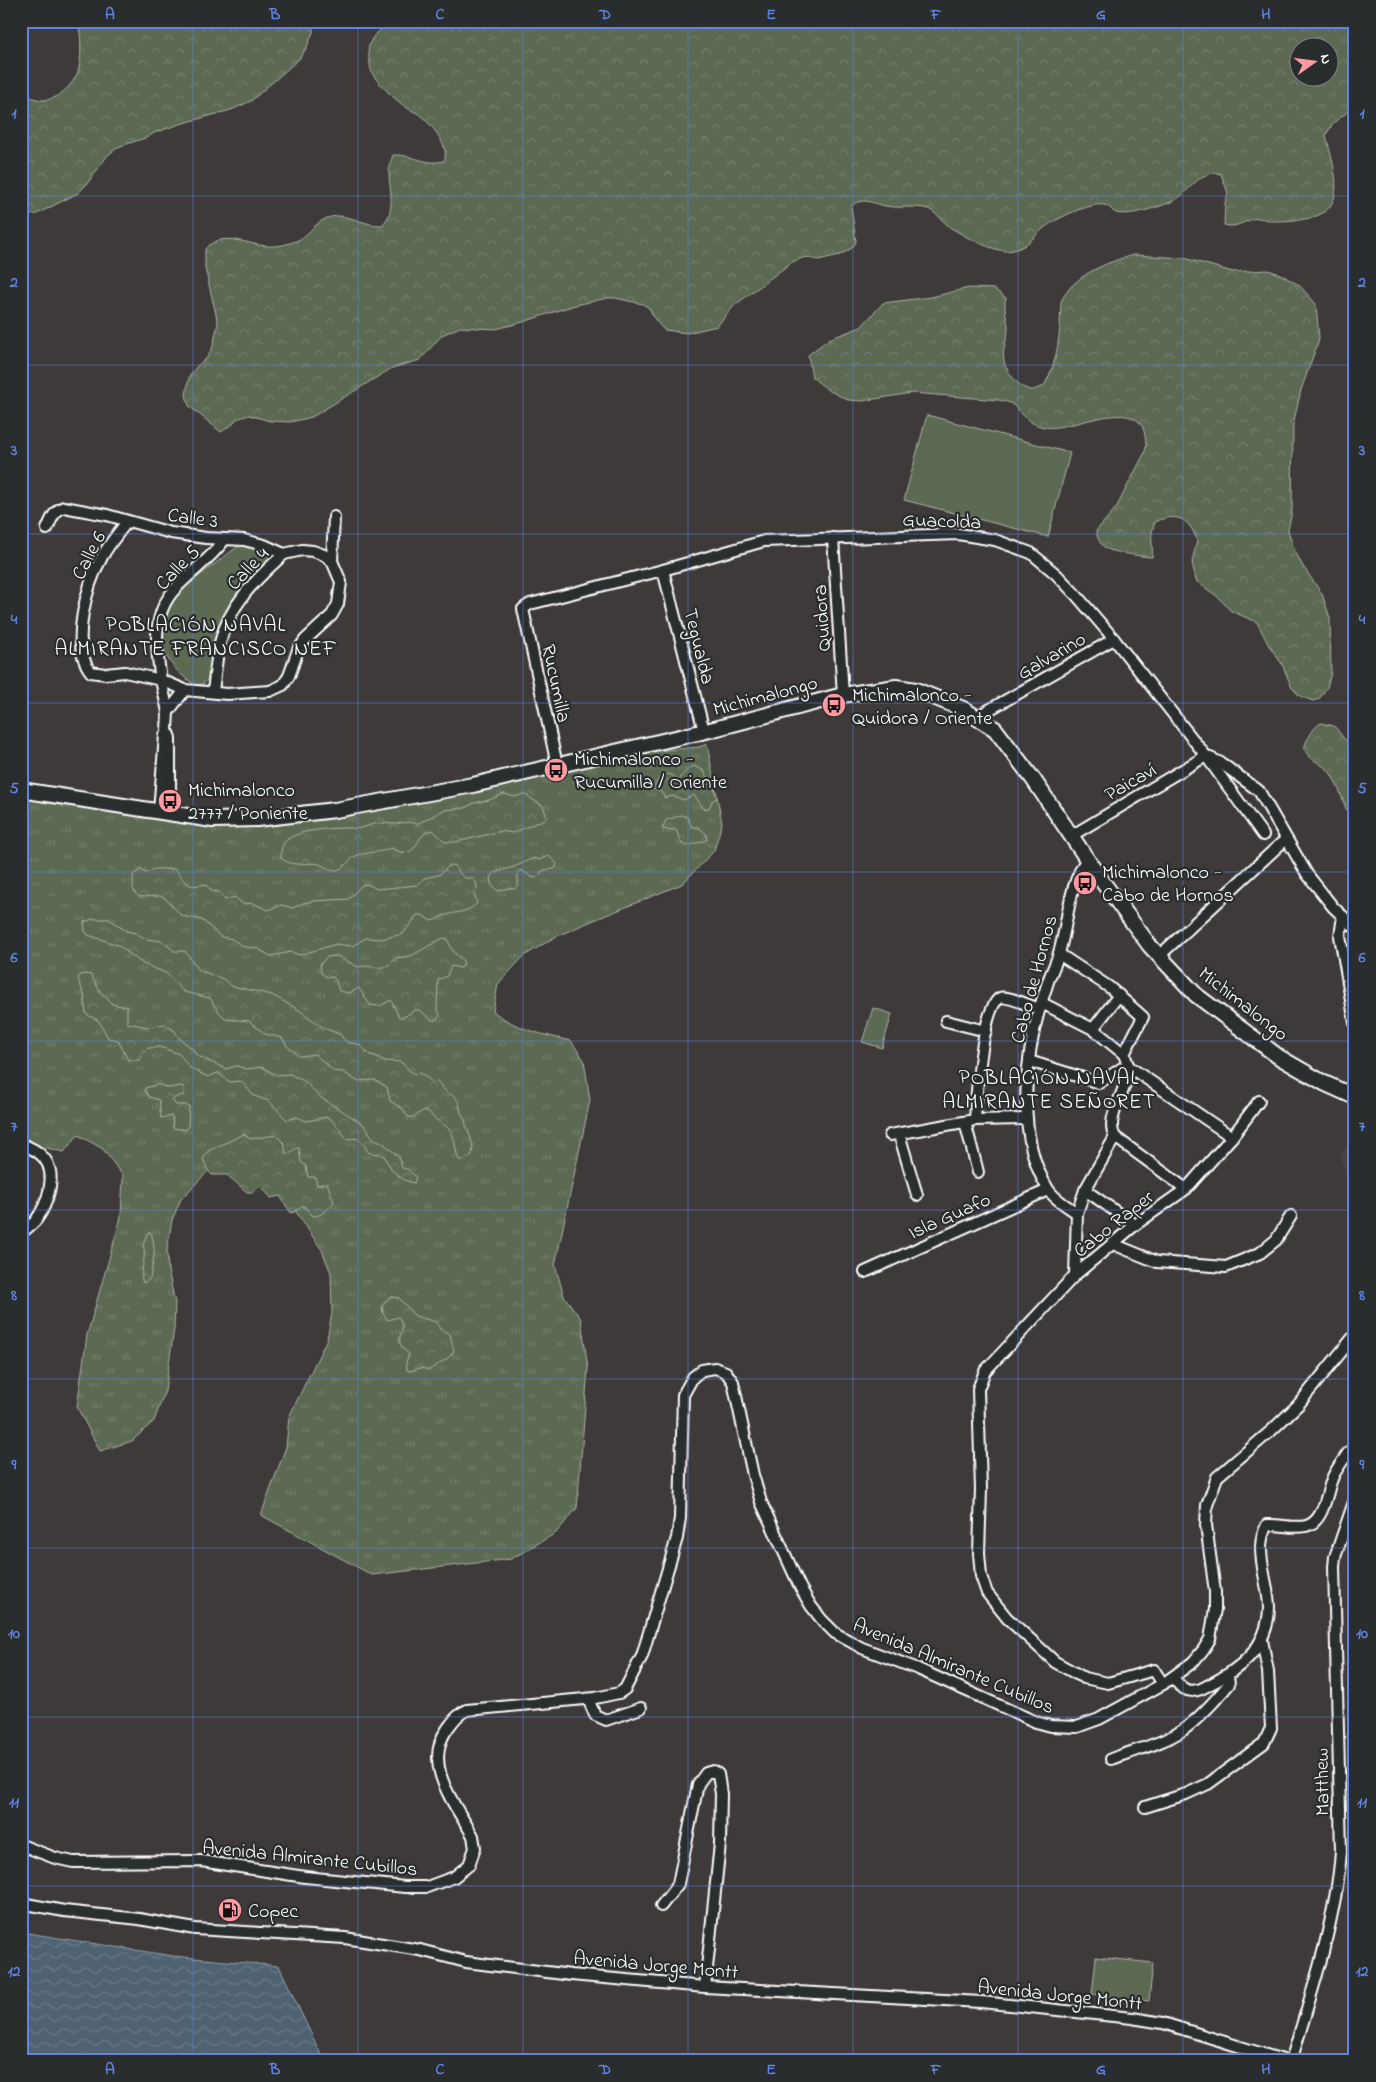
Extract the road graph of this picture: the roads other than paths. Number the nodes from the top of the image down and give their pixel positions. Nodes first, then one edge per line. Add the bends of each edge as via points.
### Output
1 (334, 517) dead end
2 (127, 522) junction
3 (47, 529) dead end
4 (834, 538) junction
5 (225, 539) junction
6 (284, 554) junction
7 (332, 561) junction
8 (663, 570) junction
9 (523, 609) joint
10 (1114, 639) junction
11 (161, 680) junction
12 (186, 690) junction
13 (213, 692) junction
14 (843, 695) junction
15 (168, 712) junction
16 (978, 716) junction
17 (704, 732) junction
18 (1206, 756) junction
19 (556, 765) junction
20 (21, 790) edge
21 (164, 812) junction
22 (1263, 834) dead end
23 (1071, 836) junction
24 (1286, 839) junction
25 (1087, 859) junction
26 (1343, 916) junction
27 (1355, 928) edge
28 (1059, 954) junction
29 (1159, 956) junction
30 (1119, 995) junction
31 (1041, 1006) junction
32 (946, 1021) dead end
33 (1355, 1023) edge
34 (1093, 1029) junction
35 (986, 1030) junction
36 (1124, 1054) junction
37 (1029, 1061) junction
38 (1128, 1066) junction
39 (1355, 1097) edge
40 (1259, 1100) dead end
41 (1026, 1119) junction
42 (970, 1121) junction
43 (1115, 1137) junction
44 (1232, 1137) junction
45 (21, 1144) edge
46 (978, 1172) dead end
47 (1186, 1189) junction
48 (1048, 1190) junction
49 (1085, 1190) junction
50 (917, 1195) dead end
51 (1076, 1213) junction
52 (1291, 1216) dead end
53 (1135, 1225) junction
54 (21, 1233) edge
55 (1113, 1244) junction
56 (865, 1272) dead end
57 (1075, 1275) junction
58 (1355, 1335) edge
59 (1355, 1452) edge
60 (1355, 1499) edge
61 (1262, 1640) junction
62 (1228, 1676) junction
63 (1173, 1677) junction
64 (1163, 1684) junction
65 (588, 1699) junction
66 (641, 1708) dead end
67 (1111, 1759) dead end
68 (1145, 1807) dead end
69 (21, 1845) edge
70 (21, 1903) edge
71 (661, 1906) dead end
72 (705, 1987) junction
73 (1286, 2061) edge
74 (1291, 2061) edge

1 - 7 street
2 - 3 street, Calle 3 via 64,507 54,514
2 - 5 street, Calle 3 via 171,533
2 - 11 street, Calle 6 via 94,572 81,636 82,656 91,672 124,672
4 - 8 street, Guacolda via 764,541
4 - 10 street, Guacolda via 958,534 995,540 1031,553 1056,574
4 - 14 street, Quidora
5 - 6 street, Calle 3 via 264,545
5 - 11 street, Calle 5 via 215,553 176,588 162,608 156,640
6 - 7 street via 312,551
6 - 13 street, Calle 4 via 246,591 232,612 220,642
7 - 13 street via 341,582 338,604 332,615 298,650 283,685 270,691 245,694
8 - 9 street, Guacolda via 530,604
8 - 17 street, Tegualda
9 - 19 street, Rucumilla
10 - 16 street, Galvarino
10 - 18 street, Guacolda
11 - 12 street
11 - 15 street, Calle 5
12 - 13 street
12 - 15 street
14 - 16 main road, Michimalongo via 904,688
14 - 17 main road, Michimalongo
15 - 21 street, Calle 5 via 164,737
16 - 23 main road, Michimalongo via 1008,745
17 - 19 main road, Michimalongo
18 - 22 street, Guacolda
18 - 23 street, Paicaví
18 - 24 street via 1221,763 1258,791
19 - 21 main road, Michimalongo via 473,785 335,810 257,819 213,820
20 - 21 main road, Michimalongo
23 - 25 main road, Michimalongo
24 - 26 street via 1320,892
24 - 29 street
25 - 28 street, Cabo de Hornos via 1074,889
25 - 29 main road, Michimalongo
26 - 27 street
26 - 33 street via 1340,936
28 - 30 street
28 - 31 street, Cabo de Hornos
29 - 39 main road, Michimalongo via 1196,995 1239,1029 1279,1057
30 - 34 street
30 - 36 street via 1143,1017
31 - 34 street
31 - 35 street via 1004,997 998,999
31 - 37 street, Cabo de Hornos
32 - 35 street
34 - 36 street
35 - 42 street
36 - 38 street
37 - 38 street via 1099,1083
37 - 41 street, Cabo de Hornos
38 - 43 street via 1111,1124
38 - 44 street
40 - 44 street, Cabo Raper
41 - 42 street
41 - 48 street, Cabo de Hornos via 1034,1158
42 - 46 street
42 - 50 street via 895,1135
43 - 47 street
43 - 49 street
44 - 47 street, Cabo Raper
45 - 54 street via 33,1148 45,1158 50,1188 35,1221
47 - 53 street, Cabo Raper
48 - 51 street, Cabo de Hornos
48 - 56 street, Isla Guafo
49 - 51 street
49 - 53 street
51 - 57 street
52 - 55 street via 1276,1240 1260,1253 1226,1267 1157,1262
53 - 55 street, Cabo Raper
55 - 57 street, Cabo Raper
57 - 64 street, Cabo Raper via 985,1371 978,1389 981,1576 987,1593 1007,1618 1055,1662 1084,1678 1108,1683 1154,1670
58 - 63 street, Avenida Almirante Cubillos via 1298,1405 1217,1477 1207,1505 1206,1525 1215,1592 1212,1630 1198,1657
59 - 61 street via 1348,1453 1332,1478 1318,1517 1309,1526 1267,1525 1263,1533 1260,1555 1269,1607
60 - 74 street, Matthew via 1334,1567 1339,1872 1319,1966
61 - 62 street via 1251,1656
61 - 68 street via 1268,1671 1271,1728 1264,1743 1208,1784
62 - 63 street via 1193,1692 1183,1690
62 - 67 street via 1229,1684 1205,1712 1183,1730
63 - 64 street, Avenida Almirante Cubillos
64 - 65 street, Avenida Almirante Cubillos via 1088,1724 1065,1728 1051,1726 862,1648 835,1633 811,1606 768,1517 753,1476 732,1382 726,1372 715,1368 702,1370 693,1377 683,1395 677,1538 642,1656 619,1693
65 - 66 street via 595,1715 606,1720
65 - 69 street, Avenida Almirante Cubillos via 467,1710 456,1717 439,1745 440,1774 473,1836 475,1848 469,1865 436,1885 405,1887 359,1883 201,1862 73,1862
70 - 72 street, Avenida Jorge Montt via 195,1929 344,1938 420,1950 466,1962
71 - 72 street via 678,1884 698,1784 706,1773 713,1771 718,1774 722,1794
72 - 73 street, Avenida Jorge Montt via 981,2002 1132,2018

